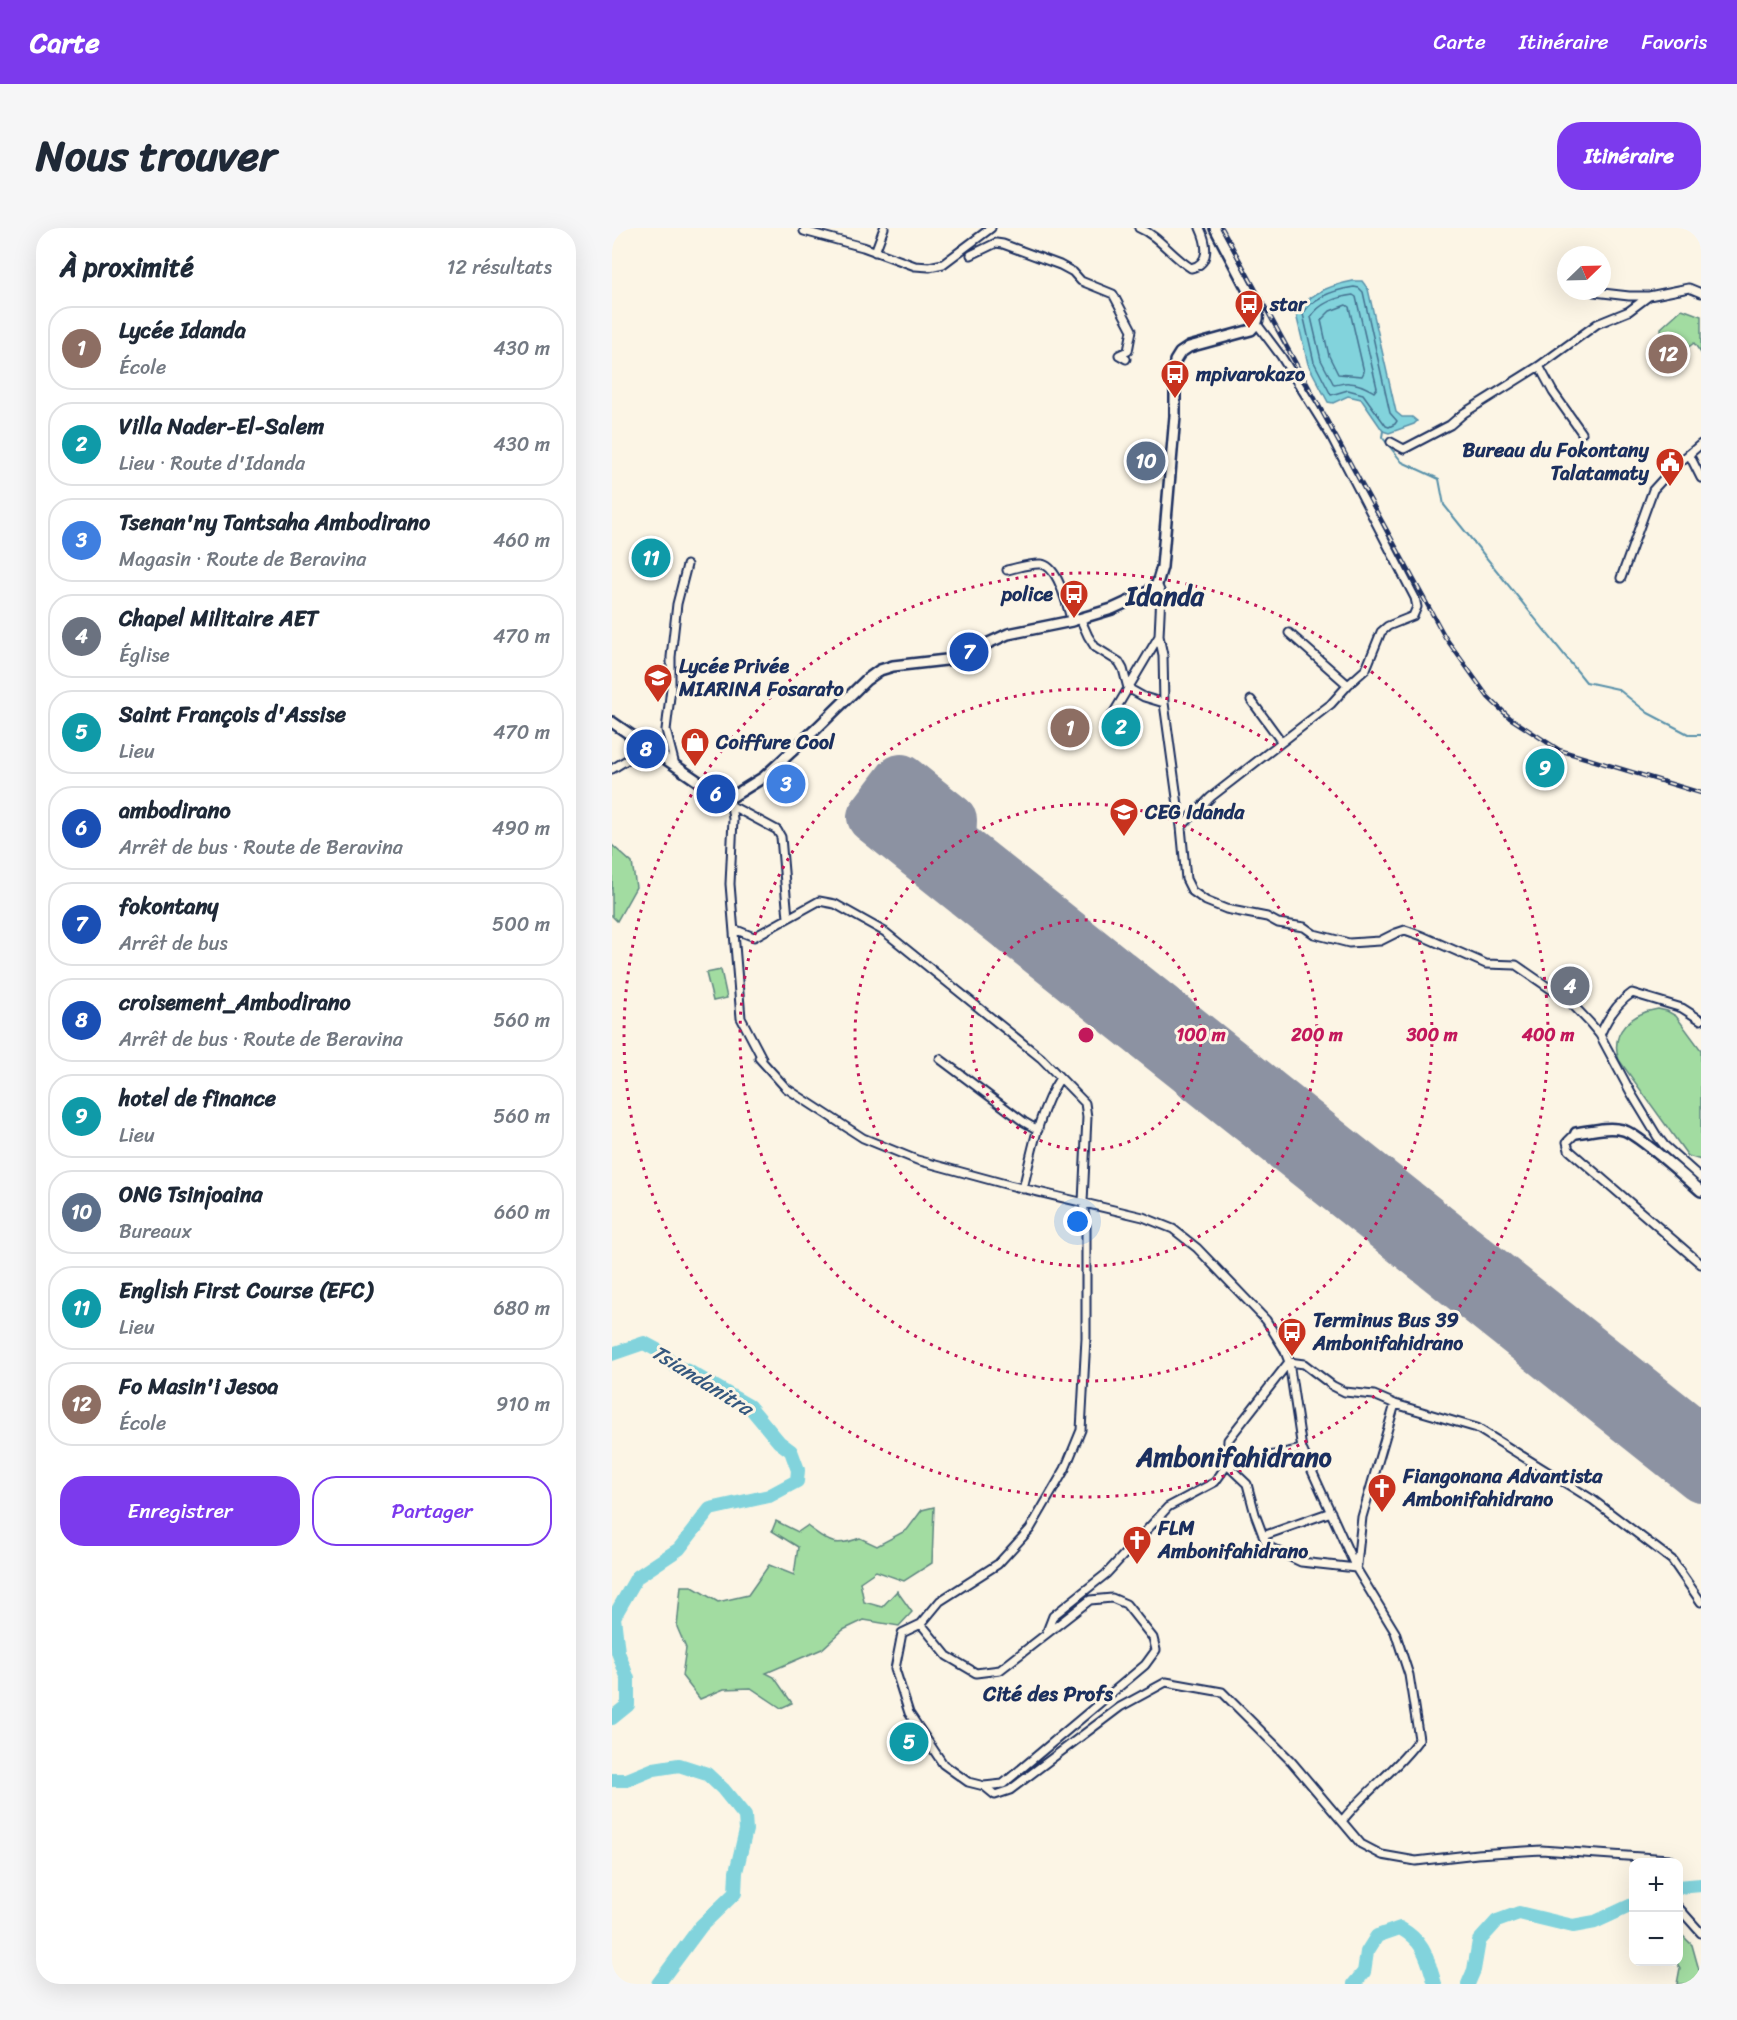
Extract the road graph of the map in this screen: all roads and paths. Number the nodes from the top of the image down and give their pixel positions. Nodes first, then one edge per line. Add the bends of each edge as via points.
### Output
1 (884, 228) edge
2 (991, 228) edge
3 (1139, 228) edge
4 (1200, 228) edge
5 (1215, 228) edge
6 (804, 231) dead end
7 (875, 252) junction
8 (971, 255) dead end
9 (1701, 293) edge
10 (1611, 294) edge
11 (1649, 297) junction
12 (1257, 324) junction
13 (1126, 359) dead end
14 (1539, 366) junction
15 (1582, 434) dead end
16 (1391, 442) dead end
17 (1701, 444) edge
18 (1689, 454) junction
19 (1701, 478) edge
20 (687, 564) dead end
21 (1007, 570) dead end
22 (1621, 578) dead end
23 (1157, 584) junction
24 (1076, 619) junction
25 (1289, 633) dead end
26 (1159, 636) junction
27 (1348, 685) junction
28 (1128, 688) junction
29 (1251, 700) dead end
30 (1164, 703) junction
31 (612, 722) edge
32 (1107, 724) dead end
33 (1281, 741) junction
34 (648, 747) junction
35 (675, 765) junction
36 (612, 769) edge
37 (731, 802) junction
38 (1181, 827) junction
39 (788, 918) junction
40 (734, 929) junction
41 (1701, 1020) edge
42 (1600, 1035) junction
43 (940, 1059) dead end
44 (1060, 1078) junction
45 (1038, 1130) junction
46 (1576, 1133) joint
47 (1701, 1178) edge
48 (1023, 1189) junction
49 (1701, 1191) edge
50 (1083, 1203) junction
51 (1701, 1264) edge
52 (1289, 1362) junction
53 (1395, 1404) junction
54 (1302, 1449) junction
55 (1227, 1465) junction
56 (1331, 1512) junction
57 (1263, 1536) junction
58 (1356, 1568) junction
59 (1701, 1602) edge
60 (921, 1624) junction
61 (1046, 1636) junction
62 (984, 1786) junction
63 (1342, 1821) junction
64 (1655, 1858) edge
65 (1682, 1912) edge
66 (1701, 1934) edge

1 - 7 street
2 - 7 street via 943,264 929,267
3 - 4 street via 1151,233 1191,268 1205,260 1206,246
5 - 12 street via 1256,306
6 - 7 street
8 - 13 street via 996,243 1003,244 1060,265 1081,280 1113,294 1132,330 1128,351 1119,355
9 - 11 street via 1689,288
10 - 11 street
11 - 14 street via 1629,311 1597,324
12 - 23 street via 1251,330 1188,346 1175,362 1175,416 1162,567
12 - 27 street via 1331,436 1414,598 1413,616 1381,632 1366,669
14 - 15 street
14 - 16 street via 1450,425 1404,449
17 - 18 street
18 - 19 street
18 - 22 street via 1653,490
20 - 35 street via 677,604 666,730
21 - 24 street via 1038,563 1047,565
23 - 24 street via 1147,593 1112,609
23 - 26 street via 1161,593
24 - 28 street via 1095,646 1119,662
24 - 37 street via 1008,634 946,660 880,670 764,777
25 - 27 street
26 - 28 street
26 - 30 street
27 - 33 street via 1330,704
28 - 30 street
28 - 32 street
29 - 33 street
30 - 38 street
31 - 34 street
33 - 38 street via 1211,797
34 - 35 street
34 - 36 street
35 - 37 street
37 - 39 street via 777,830 781,837
37 - 40 street
38 - 42 street via 1185,879 1192,891 1206,901 1349,943 1380,941 1405,930 1486,964 1516,966 1571,1002
39 - 40 street via 754,937
39 - 44 street via 819,901 835,904 885,932 1033,1051
40 - 48 street via 741,1018 762,1058 759,1059 786,1088 863,1138 917,1160
41 - 42 street via 1682,1008 1632,993
42 - 47 street via 1657,1136
43 - 45 street
44 - 45 street
44 - 50 street via 1085,1103
45 - 48 street
46 - 49 street via 1625,1130
46 - 51 street via 1567,1142 1569,1150
48 - 50 street
50 - 52 street via 1143,1217 1173,1229 1197,1248 1266,1320
50 - 60 street via 1086,1338 1081,1430 1065,1469 1030,1529 998,1563 940,1601
52 - 53 street via 1304,1364 1345,1392 1374,1395
52 - 54 street
52 - 55 street via 1228,1440
53 - 58 street via 1362,1517
53 - 59 street via 1477,1428 1593,1500 1672,1560
54 - 55 street
54 - 56 street
55 - 57 street via 1247,1484
55 - 61 street via 1215,1482 1168,1507 1106,1574 1053,1616
56 - 57 street
56 - 58 street
57 - 58 street via 1267,1546 1301,1562
58 - 63 street via 1395,1632 1409,1675 1419,1739
60 - 61 street via 947,1656 976,1673 1000,1670
60 - 62 street via 902,1633 895,1669 909,1713 943,1764 968,1782
61 - 62 street via 1090,1600 1112,1598 1126,1604 1154,1638 1156,1650 1145,1665 1002,1784
62 - 63 street via 995,1795 1010,1790 1120,1707 1166,1682 1222,1692 1291,1761
63 - 64 street via 1361,1844 1382,1855 1416,1861 1541,1850
65 - 66 street

